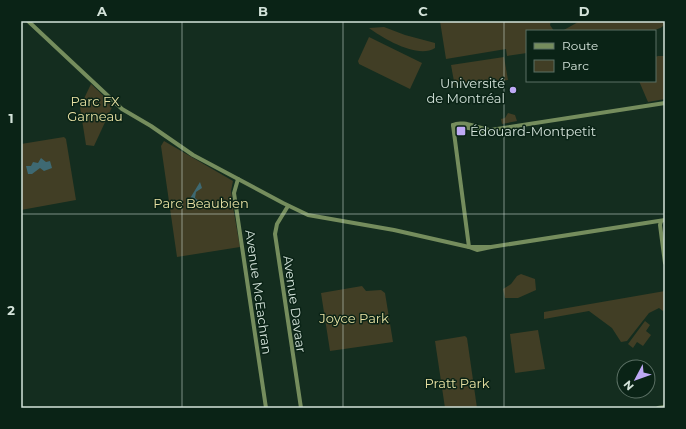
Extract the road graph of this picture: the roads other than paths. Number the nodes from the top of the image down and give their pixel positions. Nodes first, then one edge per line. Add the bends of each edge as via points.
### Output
1 (28, 21) edge
2 (665, 103) edge
3 (238, 179) junction
4 (288, 206) junction
5 (663, 221) edge
6 (469, 247) junction
7 (665, 263) edge
8 (665, 407) edge
9 (266, 408) edge
10 (301, 408) edge
11 (658, 408) edge

1 - 3 street via 122,109 152,126 191,154
2 - 6 street via 491,129 476,128 462,123 453,125
3 - 4 street
3 - 9 street, Avenue McEachran via 234,192
4 - 6 street via 311,215
4 - 10 street, Avenue Davaar via 275,232
5 - 6 street via 477,250
5 - 7 street via 660,225
8 - 11 street

